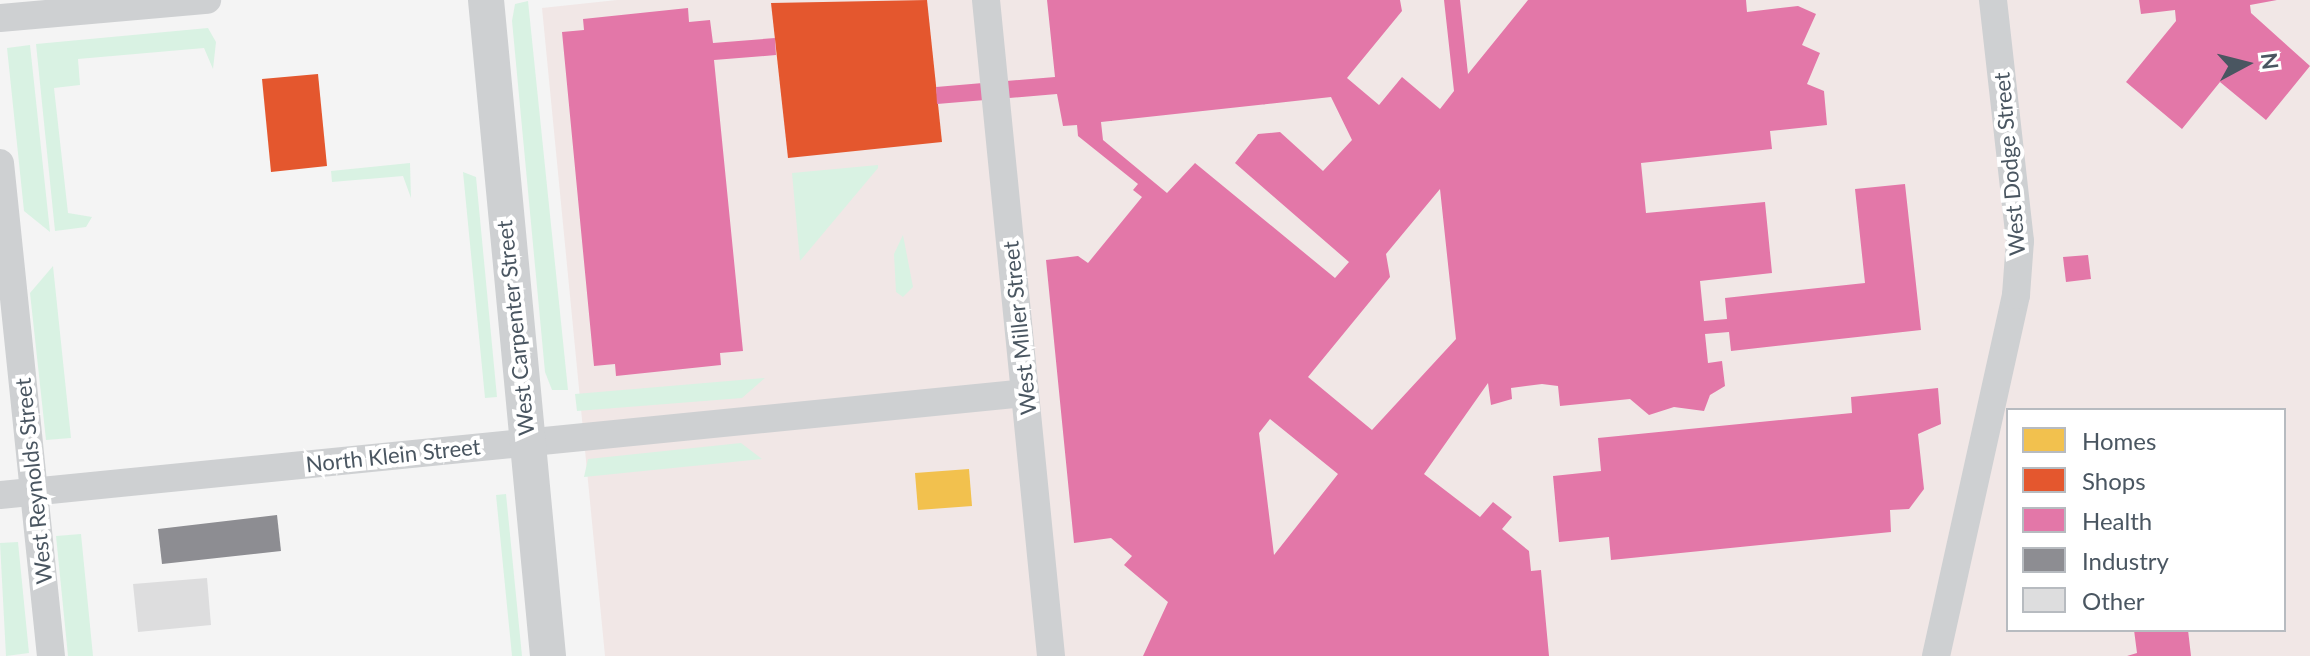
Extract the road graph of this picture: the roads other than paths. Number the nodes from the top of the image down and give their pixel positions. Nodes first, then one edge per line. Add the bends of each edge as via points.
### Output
1 (207, 0) edge
2 (486, 0) edge
3 (986, 0) edge
4 (1993, 0) edge
5 (0, 18) edge
6 (0, 163) edge
7 (1025, 393) junction
8 (526, 443) junction
9 (35, 492) junction
10 (0, 495) edge
11 (51, 656) edge
12 (548, 656) edge
13 (1051, 656) edge
14 (1936, 656) edge

1 - 5 street
2 - 8 street, West Carpenter Street
3 - 7 street, West Miller Street
4 - 14 street, West Dodge Street via 2020,241 2016,295
6 - 9 street, West Reynolds Street
7 - 8 street, North Klein Street
7 - 13 street, West Miller Street
8 - 9 street, North Klein Street
8 - 12 street, West Carpenter Street
9 - 10 street, North Klein Street
9 - 11 street, West Reynolds Street

